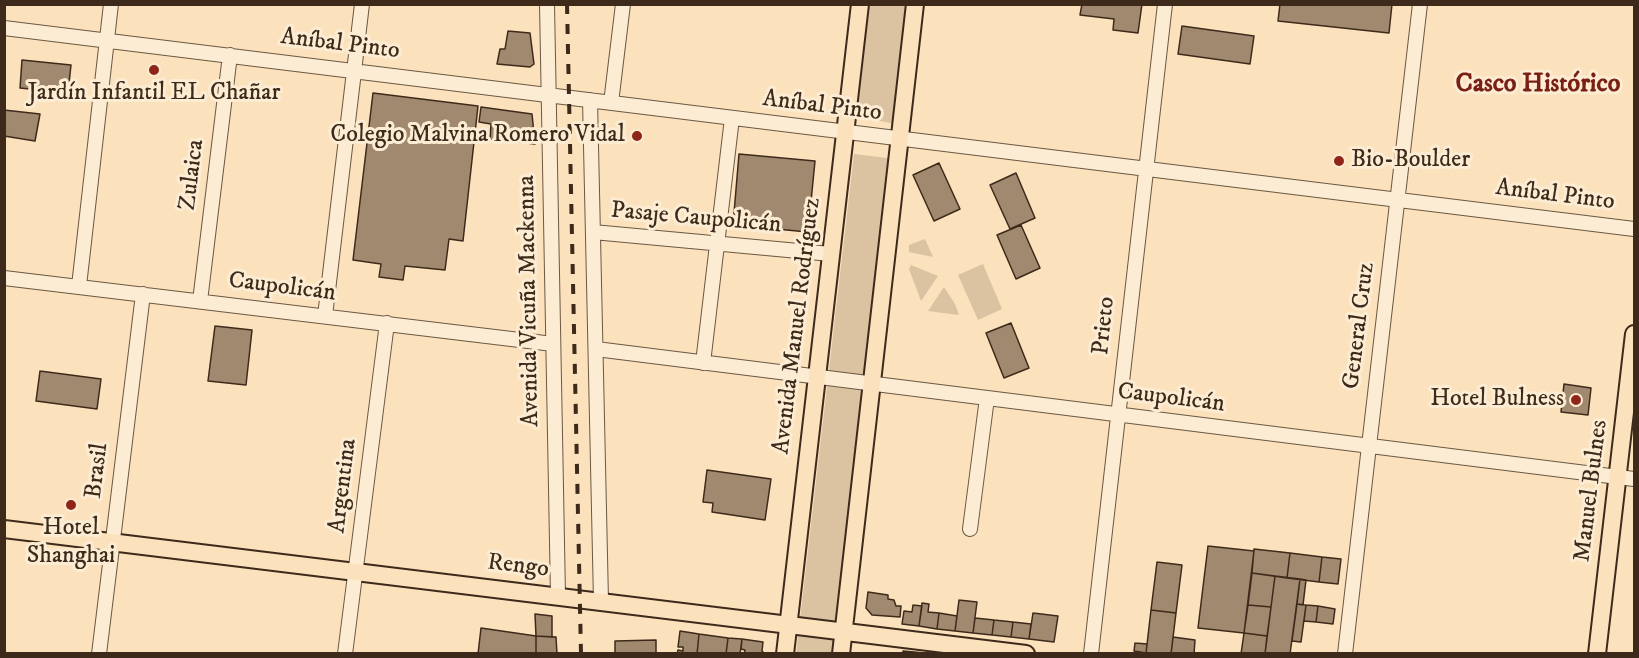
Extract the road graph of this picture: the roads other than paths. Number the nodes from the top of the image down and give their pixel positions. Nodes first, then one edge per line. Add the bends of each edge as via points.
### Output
1 (111, 4) edge
2 (362, 4) edge
3 (547, 4) edge
4 (623, 4) edge
5 (860, 4) edge
6 (915, 4) edge
7 (1165, 4) edge
8 (1420, 4) edge
9 (4, 28) edge
10 (107, 39) junction
11 (230, 54) junction
12 (354, 70) junction
13 (549, 95) junction
14 (590, 100) junction
15 (611, 103) junction
16 (732, 118) junction
17 (845, 133) junction
18 (900, 140) junction
19 (1145, 170) junction
20 (1398, 200) junction
21 (1635, 229) edge
22 (593, 232) junction
23 (717, 242) junction
24 (831, 254) junction
25 (4, 278) edge
26 (79, 286) junction
27 (143, 294) junction
28 (200, 301) junction
29 (325, 316) junction
30 (387, 323) junction
31 (1635, 334) edge
32 (553, 344) junction
33 (596, 349) junction
34 (703, 363) junction
35 (816, 376) junction
36 (872, 384) junction
37 (987, 398) junction
38 (1118, 415) junction
39 (1369, 446) junction
40 (1626, 478) edge
41 (4, 529) edge
42 (970, 529) dead end
43 (112, 542) junction
44 (356, 572) junction
45 (558, 596) junction
46 (601, 602) junction
47 (788, 624) junction
48 (844, 632) junction
49 (99, 654) edge
50 (345, 654) edge
51 (785, 654) edge
52 (842, 654) edge
53 (1026, 654) edge
54 (1091, 654) edge
55 (1345, 654) edge
56 (1597, 654) edge

1 - 10 street
2 - 12 street
3 - 13 street, Avenida Vicuña Mackenna
4 - 15 street
5 - 17 main road, Avenida Manuel Rodríguez
6 - 18 main road
7 - 19 street, Prieto
8 - 20 street, General Cruz
9 - 10 street, Aníbal Pinto
10 - 11 street, Aníbal Pinto
10 - 26 street
11 - 12 street, Aníbal Pinto
11 - 28 street, Zulaica
12 - 13 street, Aníbal Pinto
12 - 29 street
13 - 14 street, Aníbal Pinto
13 - 32 street, Avenida Vicuña Mackenna
14 - 15 street, Aníbal Pinto
14 - 22 street
15 - 16 street, Aníbal Pinto
16 - 17 street, Aníbal Pinto
16 - 23 street
17 - 18 street, Aníbal Pinto
17 - 24 main road, Avenida Manuel Rodríguez
18 - 19 street, Aníbal Pinto
18 - 36 main road
19 - 20 street, Aníbal Pinto
19 - 38 street, Prieto
20 - 21 street, Aníbal Pinto
20 - 39 street, General Cruz
22 - 23 street, Pasaje Caupolicán
22 - 33 street
23 - 24 street, Pasaje Caupolicán
23 - 34 street
24 - 35 main road, Avenida Manuel Rodríguez
25 - 26 street, Caupolicán
26 - 27 street, Caupolicán
27 - 28 street, Caupolicán
27 - 43 street, Brasil
28 - 29 street, Caupolicán
29 - 30 street, Caupolicán
30 - 32 street, Caupolicán
30 - 44 street, Argentina
31 - 40 main road, Manuel Bulnes
32 - 45 street, Avenida Vicuña Mackenna
33 - 34 street, Caupolicán
33 - 46 street
34 - 35 street, Caupolicán
35 - 36 street, Caupolicán
35 - 47 main road, Avenida Manuel Rodríguez
36 - 37 street, Caupolicán
36 - 48 main road
37 - 38 street, Caupolicán
37 - 42 street
38 - 39 street, Caupolicán
38 - 54 street, Prieto
39 - 40 street, Caupolicán
39 - 55 street, General Cruz
40 - 56 main road, Manuel Bulnes
41 - 43 main road, Rengo
43 - 44 main road, Rengo
43 - 49 street, Brasil
44 - 45 main road, Rengo
44 - 50 street, Argentina
45 - 46 main road, Rengo
46 - 47 main road, Rengo
47 - 48 main road, Rengo
47 - 51 main road, Avenida Manuel Rodríguez
48 - 52 main road
48 - 53 main road, Rengo

